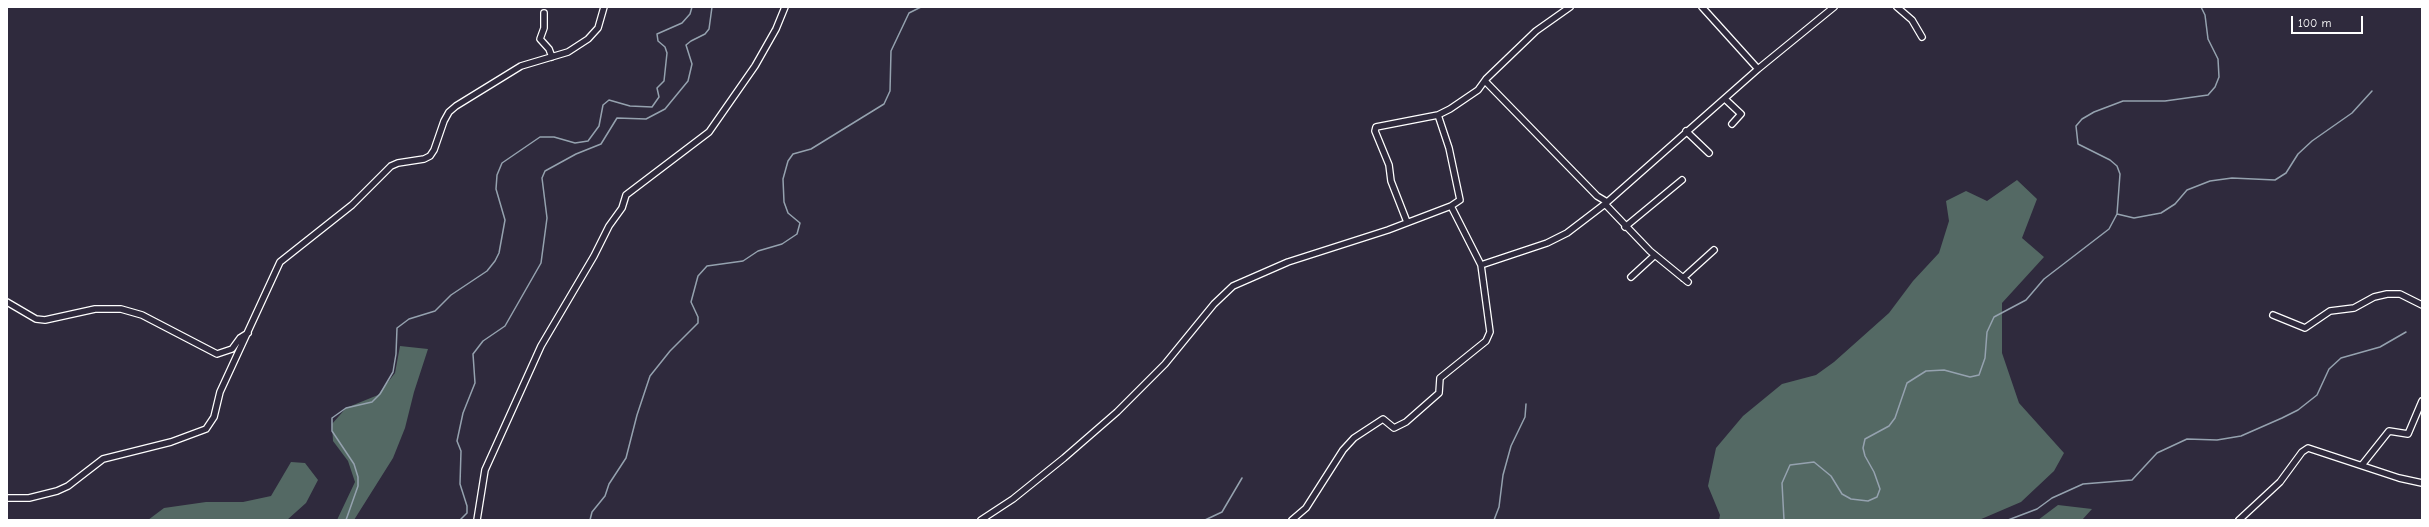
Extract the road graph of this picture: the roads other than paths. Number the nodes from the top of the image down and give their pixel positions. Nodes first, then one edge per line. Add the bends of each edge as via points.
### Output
1 (604, 7) edge
2 (785, 7) edge
3 (1570, 7) edge
4 (1702, 7) edge
5 (1834, 7) edge
6 (1897, 7) edge
7 (544, 12) dead end
8 (1922, 37) dead end
9 (552, 57) junction
10 (1758, 69) junction
11 (1485, 82) junction
12 (1725, 99) junction
13 (1438, 115) junction
14 (1732, 124) dead end
15 (1686, 131) junction
16 (1708, 153) dead end
17 (1682, 180) dead end
18 (1606, 203) junction
19 (1451, 206) junction
20 (1407, 222) junction
21 (1625, 227) junction
22 (1714, 250) dead end
23 (1655, 255) junction
24 (1481, 265) junction
25 (1631, 277) dead end
26 (7, 302) edge
27 (2422, 305) edge
28 (2273, 315) dead end
29 (248, 333) junction
30 (2422, 401) edge
31 (2362, 465) junction
32 (2422, 483) edge
33 (7, 498) edge
34 (477, 520) edge
35 (981, 520) edge
36 (1292, 520) edge
37 (2239, 520) edge

1 - 9 street via 594,34 568,52
2 - 34 street via 755,66 709,132 626,195 622,208 609,226 541,346 485,470
3 - 11 street via 1536,31
4 - 10 street
5 - 10 street
6 - 8 street via 1912,20
7 - 9 street via 544,28 540,39
9 - 29 street via 520,66 456,106 444,121 430,156 424,160 391,166 352,205 293,250 280,262
10 - 12 street
11 - 13 street via 1472,94
11 - 18 street
12 - 14 street via 1741,114
12 - 15 street
13 - 19 street via 1449,148 1460,200
13 - 20 street via 1380,124 1375,129
15 - 16 street
15 - 18 street
17 - 21 street
18 - 21 street
18 - 24 street via 1554,240
19 - 20 street
19 - 24 street
20 - 35 street via 1288,262 1233,286 1214,304 1165,364 1117,412 1013,499
21 - 23 street
22 - 23 street via 1686,280
23 - 25 street
24 - 36 street via 1490,332 1486,341 1440,378 1439,393 1406,422 1394,428 1383,419 1354,438 1343,450 1306,508
26 - 29 street via 36,319 45,320 96,309 120,309 142,315 217,354 232,349 240,338
27 - 28 street via 2400,294 2387,294 2374,297 2354,308 2330,311 2305,328
29 - 33 street via 220,392 214,417 206,429 171,442 103,459 68,486 57,491 29,498
30 - 31 street via 2408,434 2390,431
31 - 32 street
31 - 37 street via 2318,450 2306,449 2280,482

